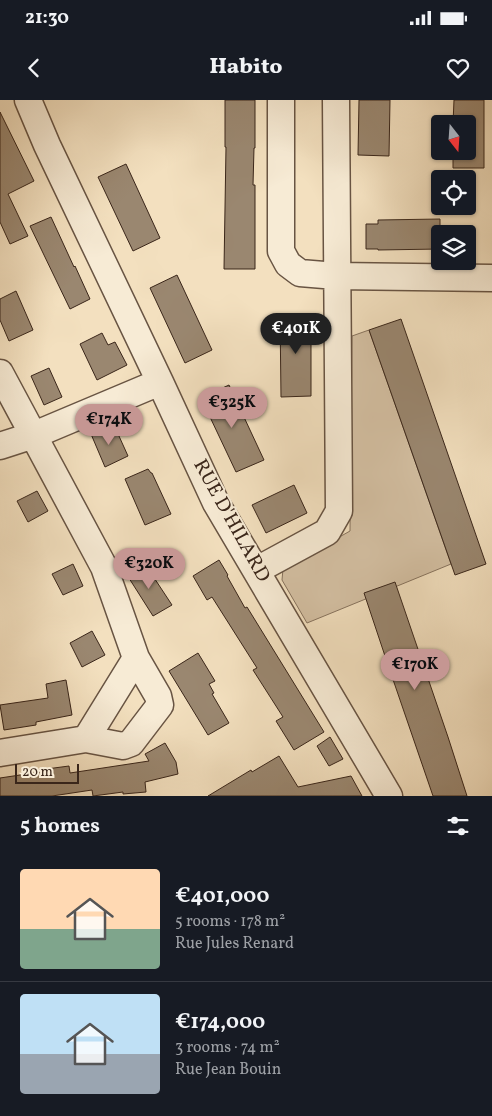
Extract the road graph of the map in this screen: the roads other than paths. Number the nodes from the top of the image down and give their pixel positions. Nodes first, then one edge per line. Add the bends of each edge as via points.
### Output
1 (28, 100) edge
2 (281, 100) edge
3 (336, 100) edge
4 (336, 276) junction
5 (492, 278) edge
6 (0, 373) edge
7 (160, 382) junction
8 (34, 435) junction
9 (0, 446) edge
10 (257, 570) junction
11 (136, 658) junction
12 (86, 739) junction
13 (0, 753) edge
14 (389, 796) edge

1 - 7 street, RUE D'HILARD
2 - 4 street via 280,251 288,264 300,273
3 - 4 street
4 - 5 street
4 - 10 street via 339,511 327,532
6 - 8 street
7 - 8 street
7 - 10 street, RUE D'HILARD via 216,502
8 - 9 street
8 - 11 street via 104,567
10 - 14 street, RUE D'HILARD
11 - 12 street
11 - 12 street via 160,705 131,743 123,746
12 - 13 street

